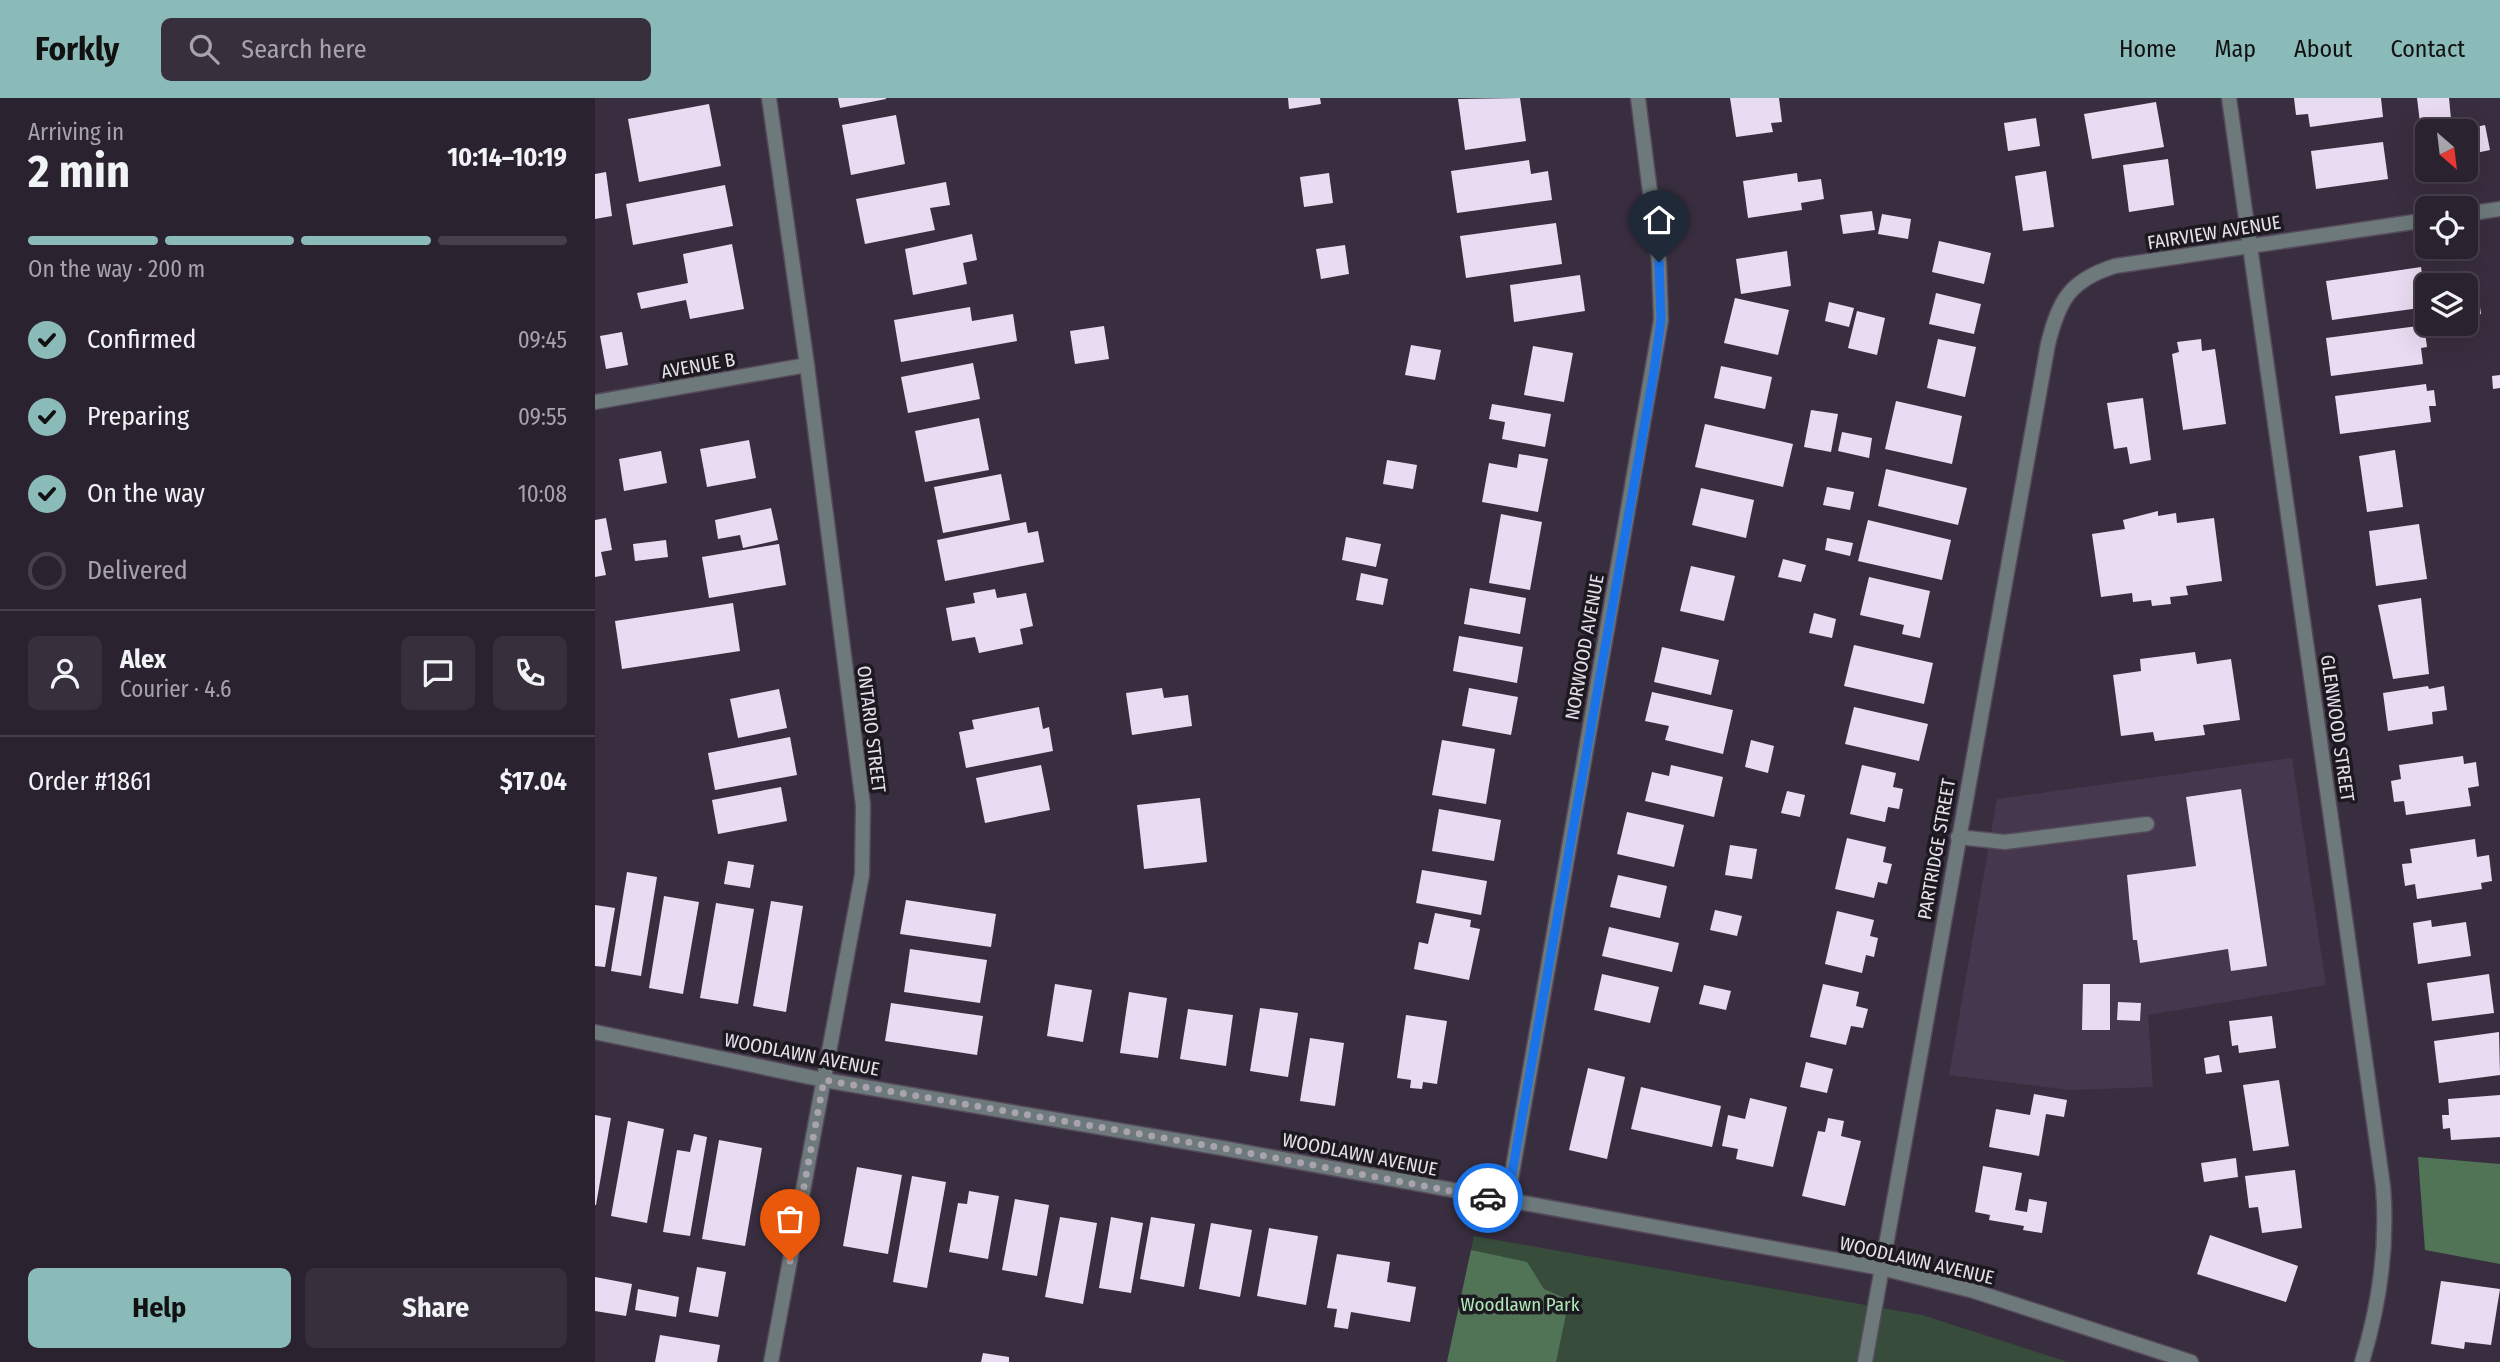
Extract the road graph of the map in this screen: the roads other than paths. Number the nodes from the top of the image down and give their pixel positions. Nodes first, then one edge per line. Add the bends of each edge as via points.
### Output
1 (769, 98) edge
2 (1638, 98) edge
3 (2229, 98) edge
4 (2500, 209) edge
5 (2478, 212) edge
6 (2415, 222) edge
7 (2250, 245) junction
8 (2048, 344) joint
9 (807, 365) junction
10 (595, 402) edge
11 (2147, 824) dead end
12 (1958, 837) junction
13 (595, 1032) edge
14 (824, 1080) junction
15 (1507, 1202) junction
16 (1881, 1268) junction
17 (771, 1362) edge
18 (1865, 1362) edge
19 (2191, 1362) edge
20 (2362, 1362) edge

1 - 9 street, ONTARIO STREET
2 - 15 street, NORWOOD AVENUE via 1659,262 1661,320
3 - 7 street, GLENWOOD STREET
4 - 5 street
6 - 7 street, FAIRVIEW AVENUE
7 - 8 street, FAIRVIEW AVENUE via 2115,266 2094,274 2061,303
7 - 20 street, GLENWOOD STREET via 2383,1186 2384,1268
8 - 12 street, PARTRIDGE STREET
9 - 10 street, AVENUE B
9 - 14 street, ONTARIO STREET via 863,805 862,875
11 - 12 street via 2005,842
12 - 16 street, PARTRIDGE STREET
13 - 14 street, WOODLAWN AVENUE
14 - 15 street, WOODLAWN AVENUE
14 - 17 street, ONTARIO STREET
15 - 16 street, WOODLAWN AVENUE
16 - 18 street, PARTRIDGE STREET
16 - 19 street, WOODLAWN AVENUE via 1974,1291

